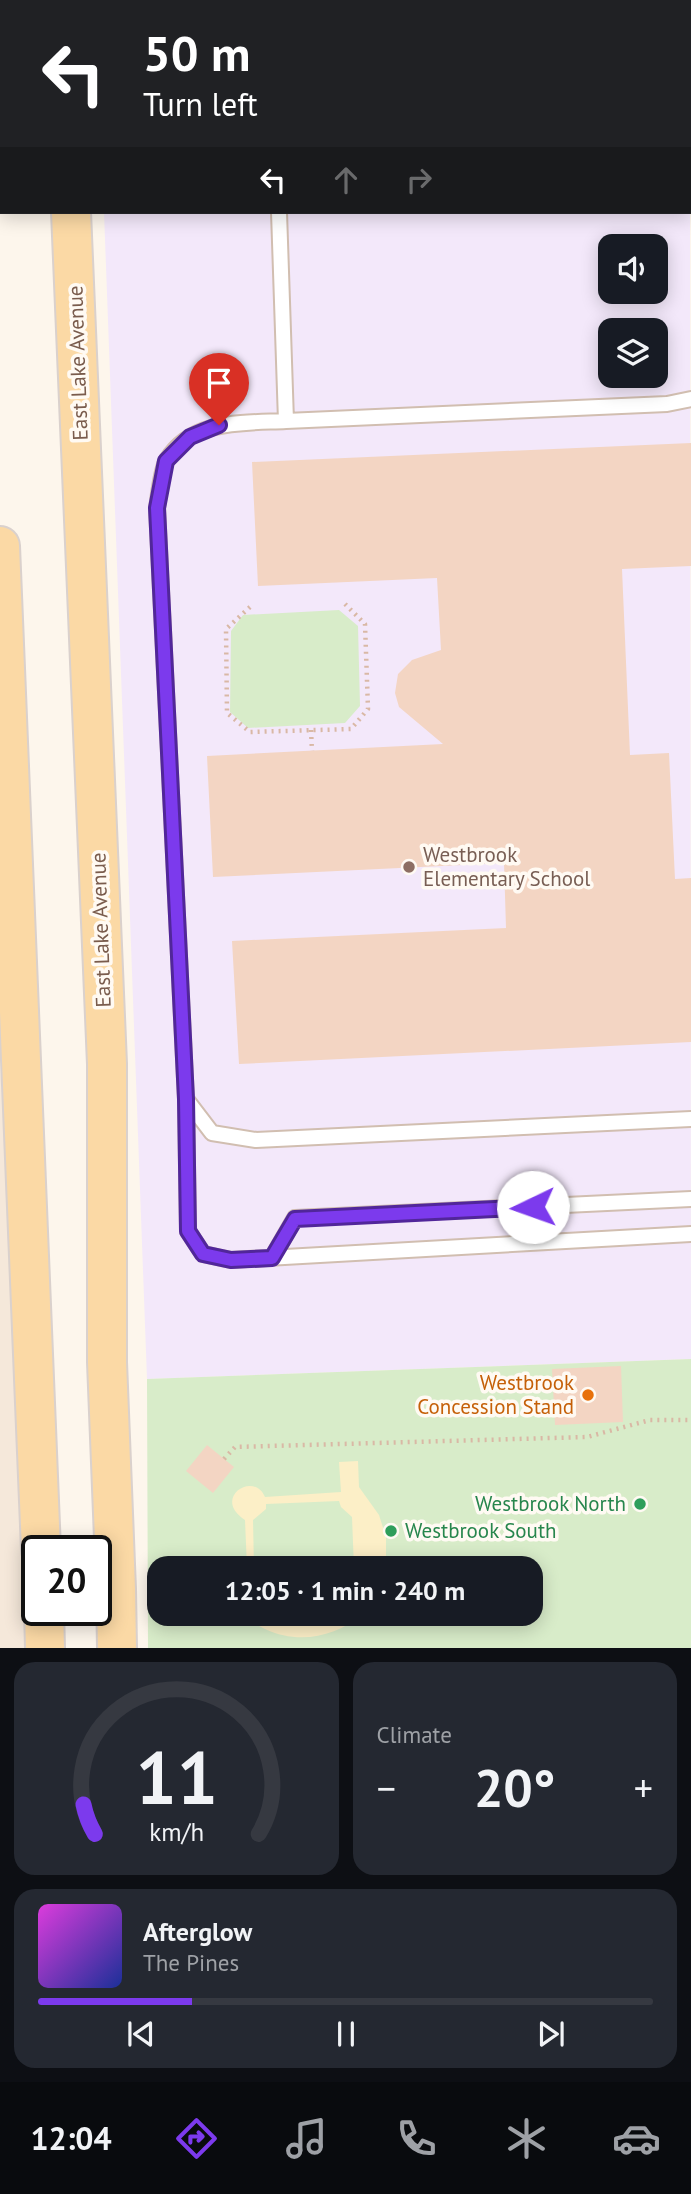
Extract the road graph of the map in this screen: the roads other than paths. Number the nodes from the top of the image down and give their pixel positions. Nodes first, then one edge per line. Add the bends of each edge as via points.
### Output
1 (71, 214) edge
2 (279, 214) edge
3 (691, 399) edge
4 (286, 421) junction
5 (0, 546) edge
6 (186, 1099) junction
7 (691, 1119) edge
8 (691, 1199) edge
9 (691, 1234) edge
10 (272, 1258) junction
11 (40, 1535) edge
12 (44, 1626) edge
13 (45, 1648) edge
14 (117, 1648) edge

1 - 14 main road, East Lake Avenue via 107,1064 107,1362
2 - 4 lane
3 - 4 lane via 667,404
4 - 6 lane via 219,425 190,437 166,461 157,508
5 - 11 main road
6 - 7 lane via 212,1133 256,1140
6 - 10 lane via 188,1231 203,1254 231,1260
8 - 10 lane via 295,1219
9 - 10 lane
12 - 13 main road

